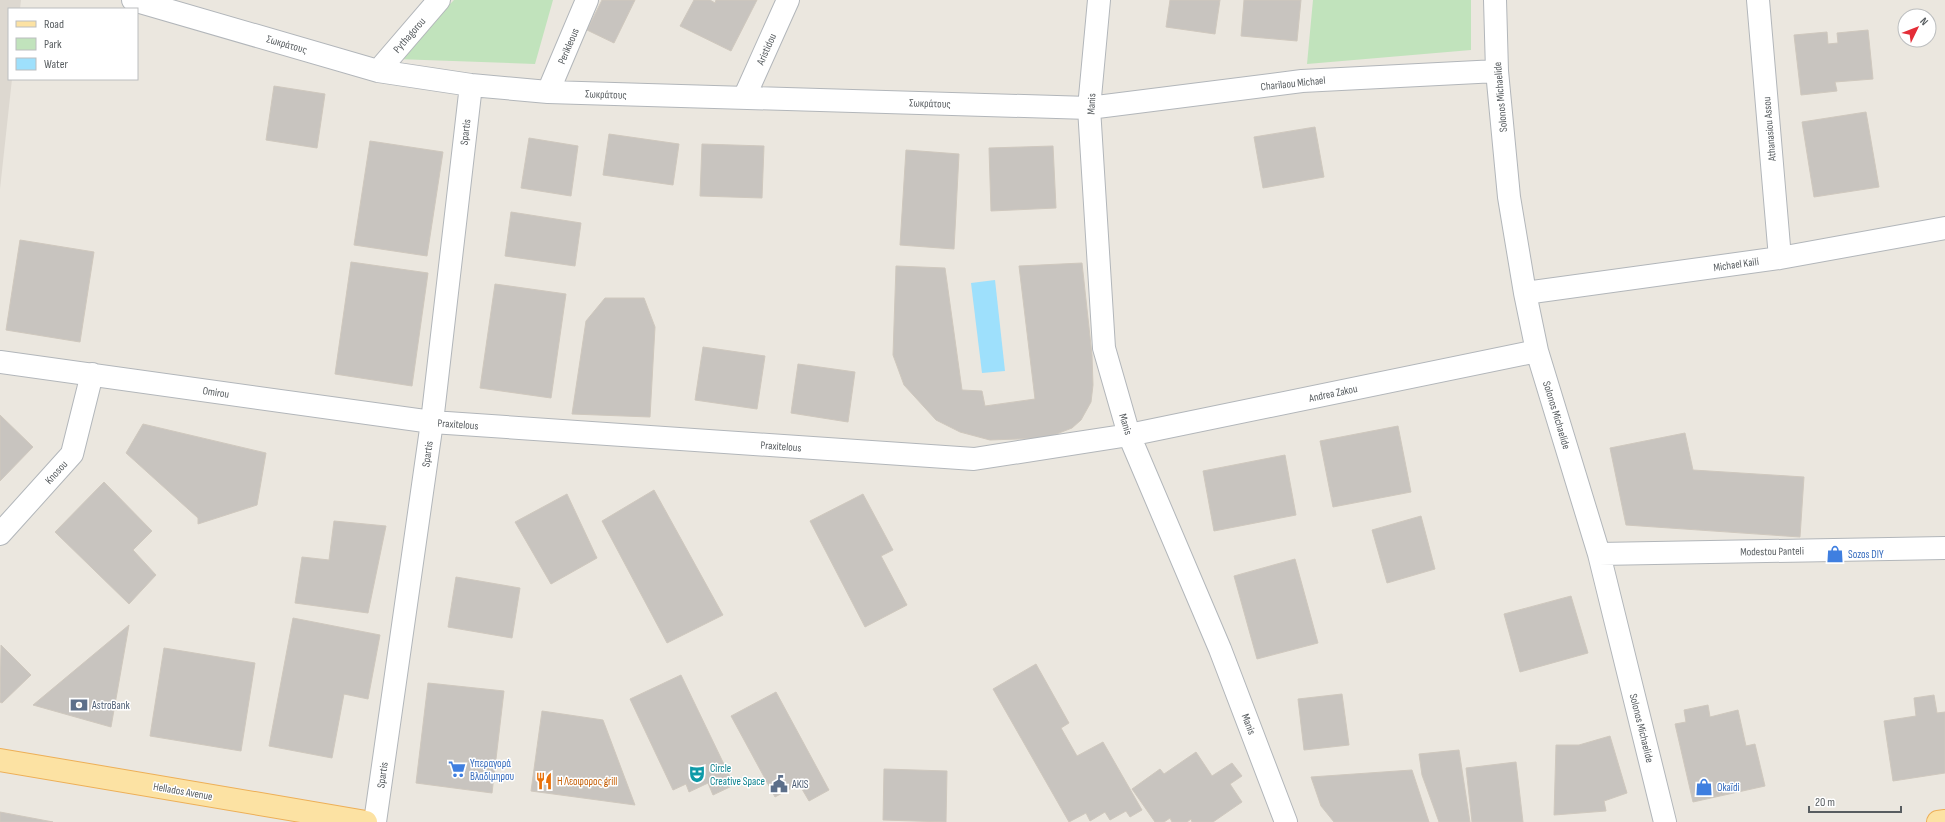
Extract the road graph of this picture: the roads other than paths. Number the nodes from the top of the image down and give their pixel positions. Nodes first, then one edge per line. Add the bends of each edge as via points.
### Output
1 (440, 0) edge
2 (587, 0) edge
3 (788, 0) edge
4 (1099, 0) edge
5 (1495, 0) edge
6 (1758, 0) edge
7 (141, 1) edge
8 (378, 71) junction
9 (1497, 72) junction
10 (471, 85) junction
11 (548, 92) junction
12 (744, 98) junction
13 (1089, 108) junction
14 (1945, 228) edge
15 (1780, 258) junction
16 (1525, 293) junction
17 (1537, 351) junction
18 (0, 362) edge
19 (92, 374) junction
20 (432, 422) junction
21 (1129, 436) junction
22 (0, 534) edge
23 (1945, 548) edge
24 (1599, 554) junction
25 (0, 760) edge
26 (1945, 821) edge
27 (366, 822) edge
28 (375, 822) edge
29 (1286, 822) edge
30 (1665, 822) edge
31 (1938, 822) edge

1 - 8 street, Pythagorou
2 - 11 street, Perikleous
3 - 12 street, Aristidou
4 - 13 street, Manis
5 - 9 street, Solonos Michaelide
6 - 15 street, Athanasiou Assou
7 - 8 street, Σωκράτους
8 - 10 street, Σωκράτους
9 - 13 street, Charilaou Michael via 1302,81
9 - 16 street, Solonos Michaelide via 1509,197
10 - 11 street, Σωκράτους
10 - 20 street, Spartis
11 - 12 street, Σωκράτους
12 - 13 street, Σωκράτους
13 - 21 street, Manis via 1104,348
14 - 15 street, Michael Kaili
15 - 16 street, Michael Kaili
16 - 17 street, Solonos Michaelide
17 - 21 street, Andrea Zakou
17 - 24 street, Solonos Michaelide
18 - 19 street, Omirou
19 - 20 street, Omirou
19 - 22 street, Knosou via 72,454
20 - 21 street, Praxitelous via 974,459
20 - 28 street, Spartis
21 - 29 street, Manis via 1220,649
23 - 24 street, Modestou Panteli
24 - 30 street, Solonos Michaelide
25 - 27 main road, Hellados Avenue
26 - 31 main road

